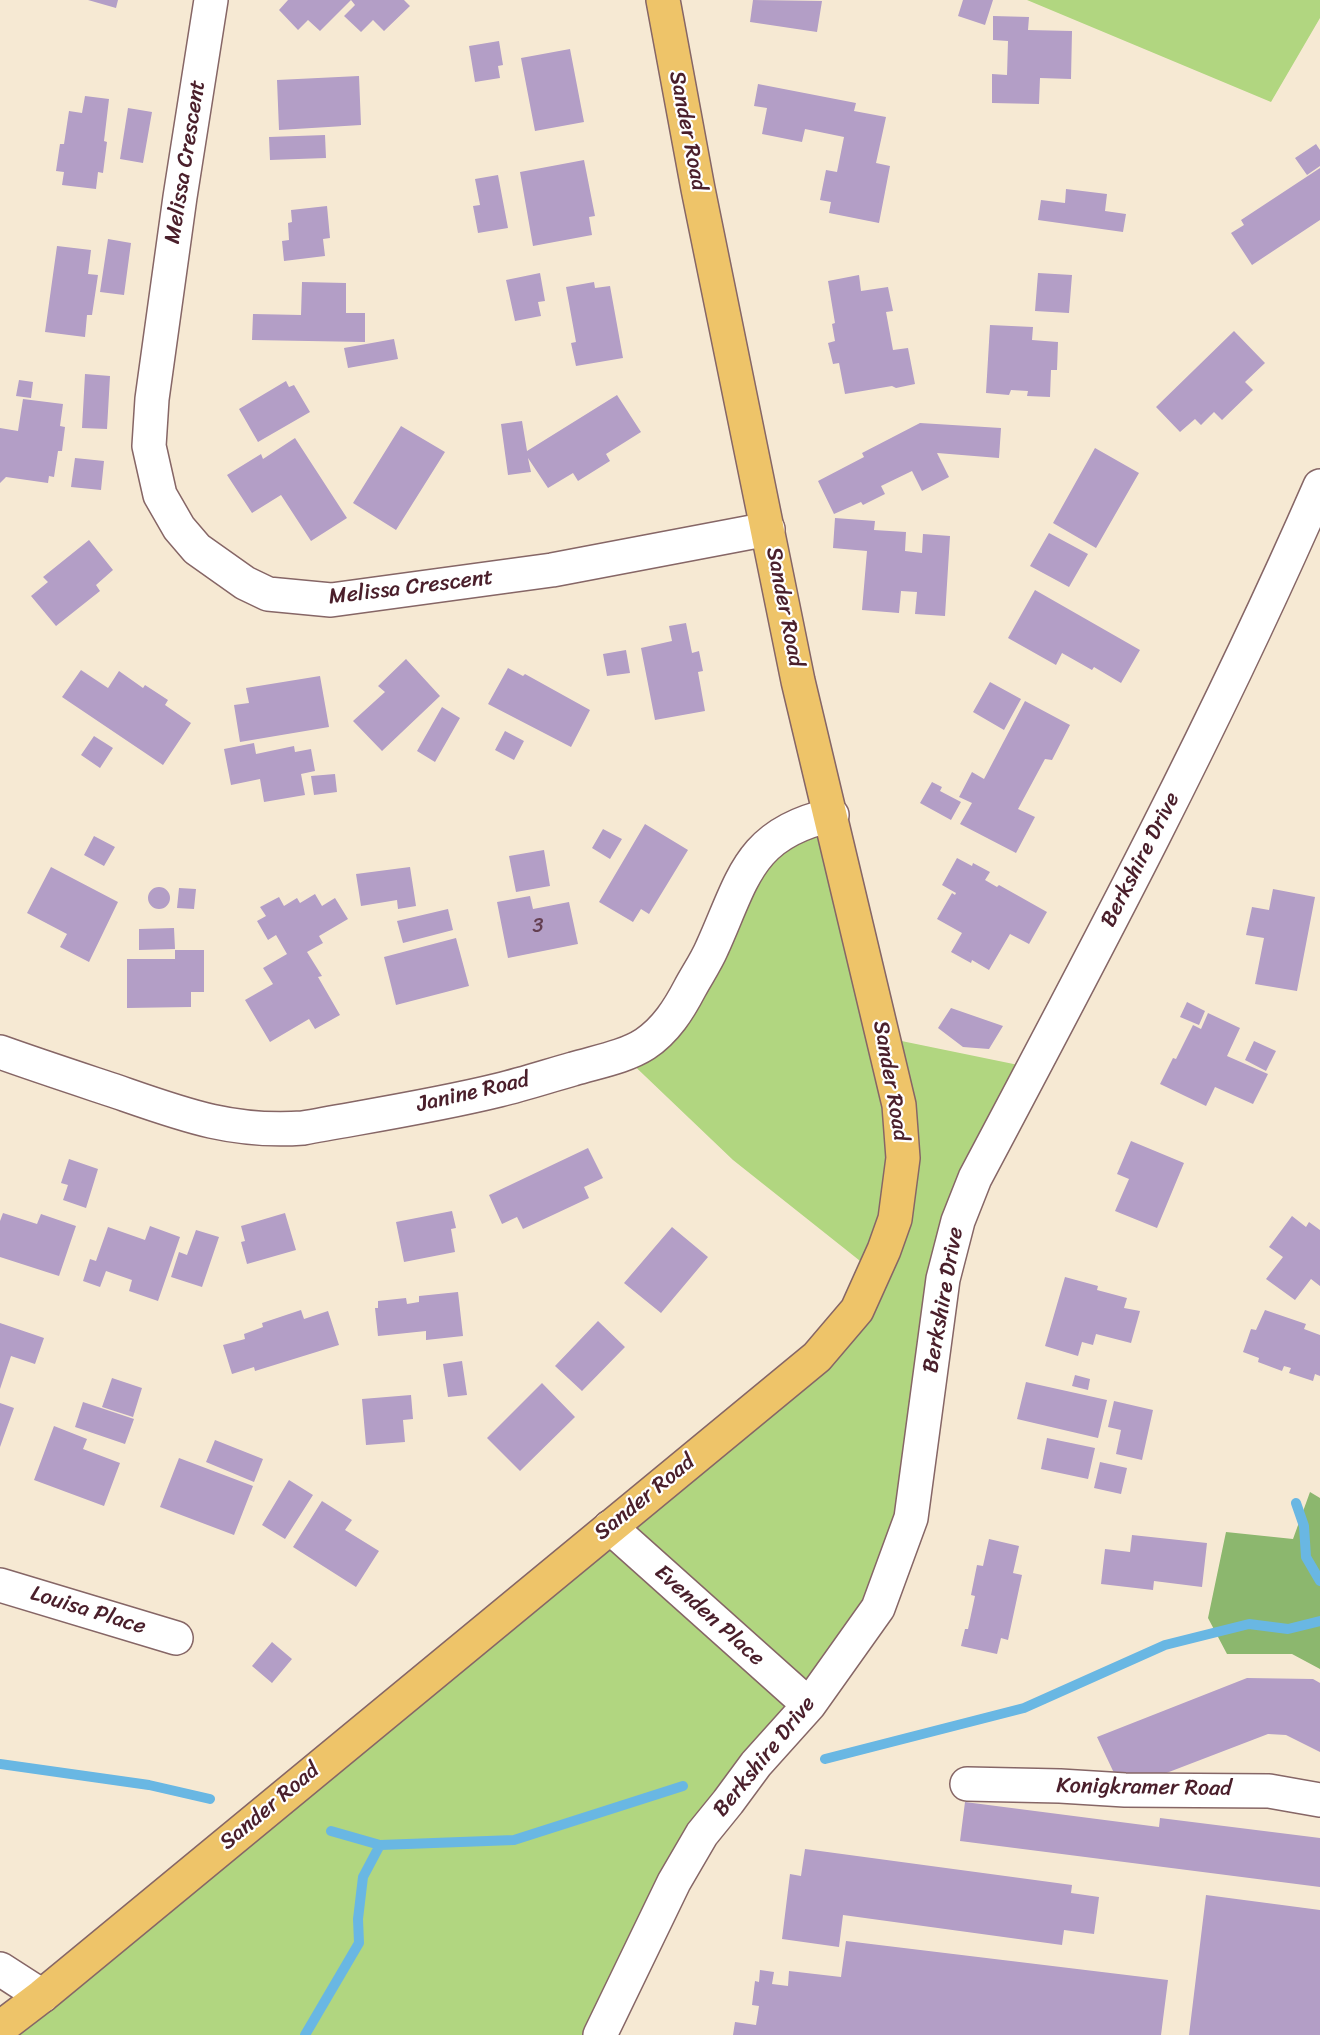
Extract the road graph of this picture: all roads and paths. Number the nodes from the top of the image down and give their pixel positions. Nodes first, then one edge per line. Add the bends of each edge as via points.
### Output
1 (211, 0) edge
2 (663, 0) edge
3 (1320, 486) edge
4 (768, 530) junction
5 (832, 815) junction
6 (0, 1052) edge
7 (610, 1527) junction
8 (0, 1584) edge
9 (176, 1638) dead end
10 (809, 1705) junction
11 (967, 1784) dead end
12 (1320, 1800) edge
13 (0, 1969) edge
14 (42, 1996) junction
15 (0, 2028) edge
16 (600, 2035) edge

1 - 4 street, Melissa Crescent via 180,197 149,446 160,495 197,549 245,583 268,594 331,600 552,570
2 - 4 main road, Sander Road
3 - 10 street, Berkshire Drive via 1158,830 975,1178 958,1221 943,1279 911,1518 878,1608
4 - 5 main road, Sander Road via 798,681
5 - 6 street, Janine Road via 784,831 755,857 730,902 712,949 671,1021 647,1043 498,1090 303,1128 247,1128 205,1121
5 - 7 main road, Sander Road via 899,1105 903,1158 895,1219 857,1310 817,1357
7 - 10 street, Evenden Place
7 - 14 main road, Sander Road
8 - 9 street, Louisa Place
10 - 16 street, Berkshire Drive via 756,1764 702,1834 674,1882
11 - 12 street, Konigkramer Road via 1269,1791
13 - 14 street
14 - 15 main road, Sander Road

